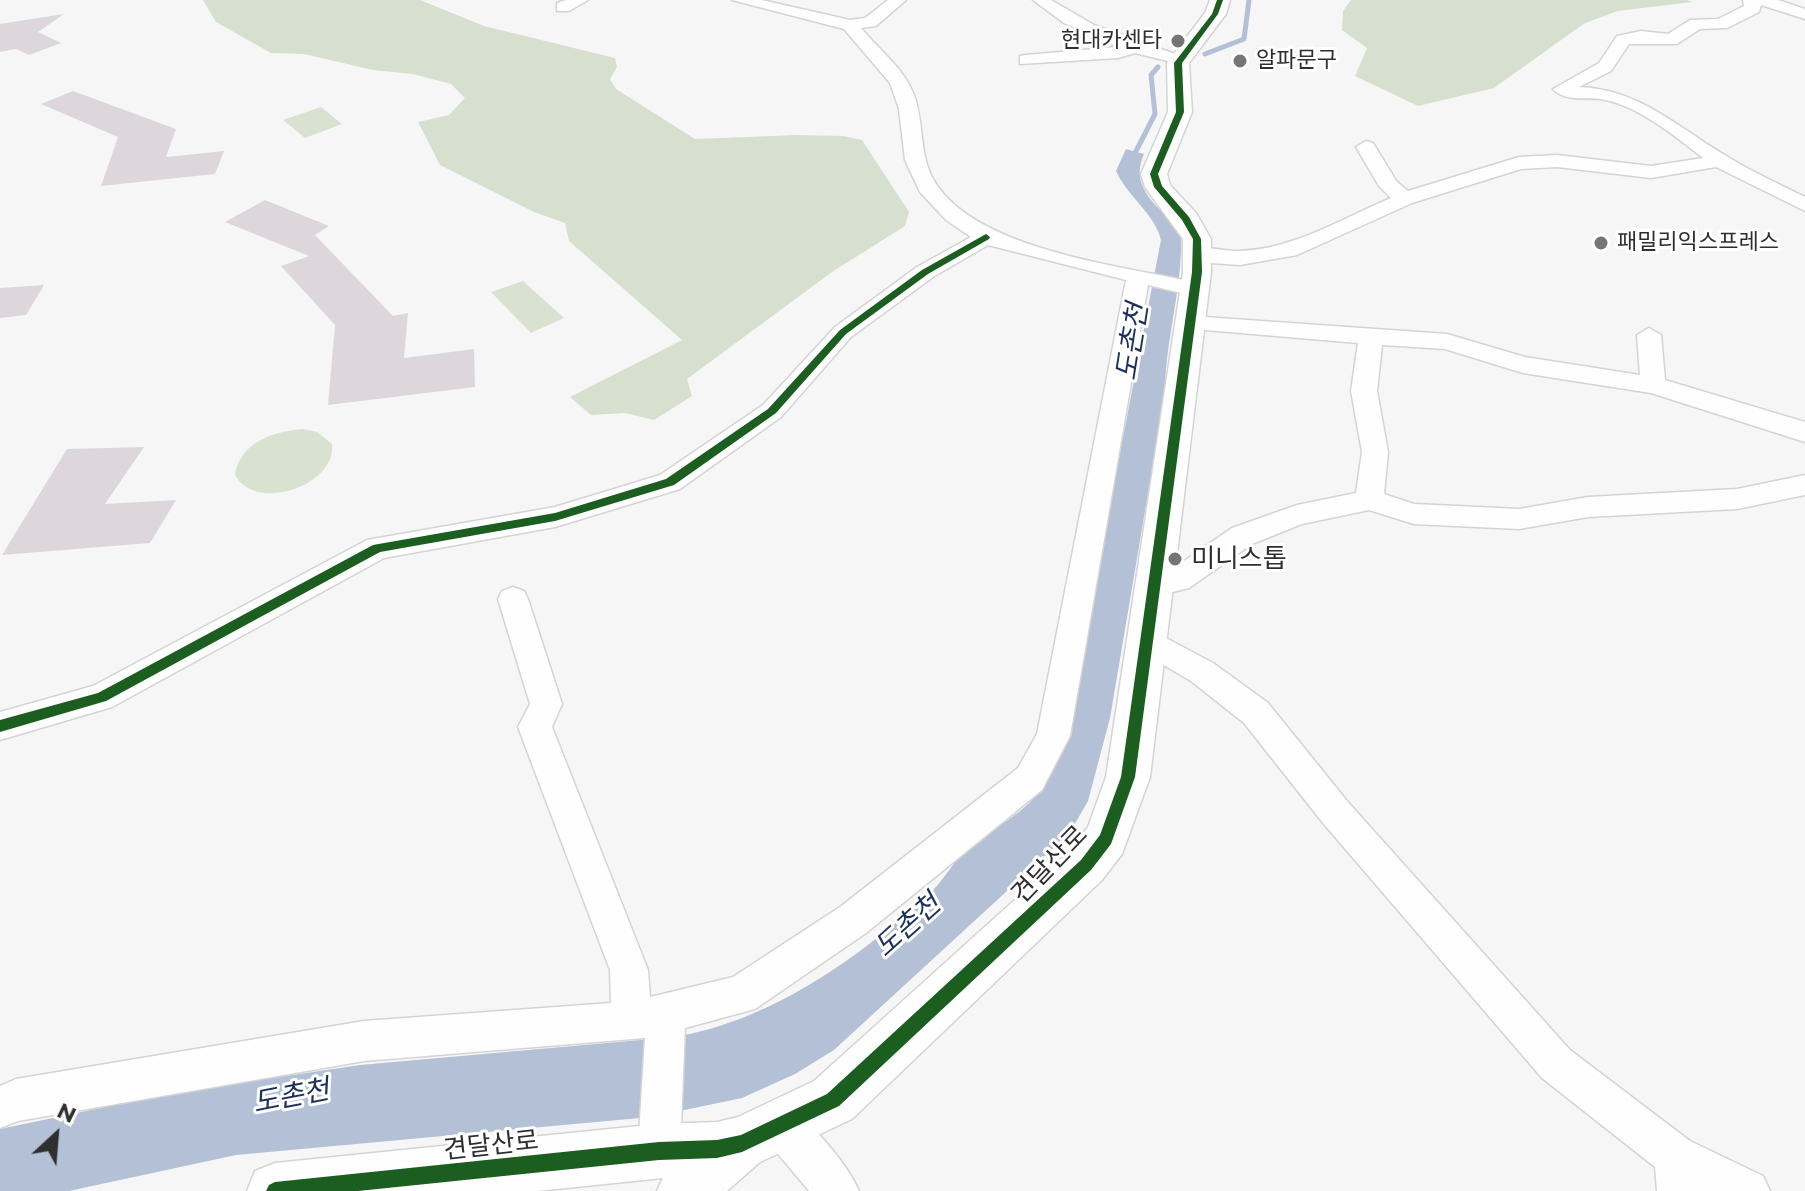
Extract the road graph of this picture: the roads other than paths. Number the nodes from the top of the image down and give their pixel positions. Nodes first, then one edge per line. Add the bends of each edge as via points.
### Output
1 (580, 0) edge
2 (740, 0) edge
3 (898, 0) edge
4 (1041, 0) edge
5 (1220, 0) edge
6 (1751, 0) edge
7 (1761, 0) edge
8 (563, 7) dead end
9 (1805, 14) edge
10 (850, 25) junction
11 (1117, 39) junction
12 (1059, 47) dead end
13 (1135, 47) junction
14 (1180, 59) junction
15 (1026, 60) dead end
16 (1366, 147) dead end
17 (1719, 161) junction
18 (1753, 179) junction
19 (1805, 180) edge
20 (1405, 199) junction
21 (1805, 205) edge
22 (986, 237) junction
23 (1144, 277) junction
24 (1192, 289) junction
25 (1649, 335) dead end
26 (1371, 339) junction
27 (1653, 385) junction
28 (1805, 433) edge
29 (1805, 485) edge
30 (1369, 500) junction
31 (1156, 585) junction
32 (513, 599) dead end
33 (1149, 641) junction
34 (0, 726) edge
35 (654, 1022) junction
36 (0, 1107) edge
37 (762, 1135) junction
38 (667, 1160) edge
39 (1677, 1174) edge
40 (568, 1175) edge
41 (275, 1191) edge
42 (837, 1191) edge
43 (1748, 1191) edge

1 - 8 street
2 - 10 street
3 - 10 street via 870,22
4 - 11 street
5 - 14 street
6 - 17 street via 1753,8 1721,24 1696,24 1671,40 1623,40 1605,67 1562,89 1573,95 1608,95 1691,137
7 - 9 street
10 - 22 street via 904,94 915,161 939,204
11 - 12 street
11 - 13 street
13 - 14 street
13 - 15 street
14 - 24 street, 견달산로 via 1182,103 1154,180 1197,239
16 - 20 street via 1389,186
17 - 18 street
17 - 20 street via 1651,172 1557,161 1519,163
18 - 19 street
18 - 21 street
20 - 24 street via 1289,250 1240,258
22 - 23 street
22 - 34 street via 925,272 843,332 772,411 670,482 555,517 377,548 101,697
23 - 24 street
23 - 35 street via 1053,736 1030,779 853,920 741,995
24 - 26 street
24 - 31 street, 견달산로
25 - 27 street
26 - 27 street via 1447,342 1523,365
26 - 30 street via 1364,391 1375,452
27 - 28 street
29 - 30 street via 1737,499 1588,507 1519,519 1414,514
30 - 31 street via 1297,515 1242,536 1194,572
31 - 33 street, 견달산로
32 - 35 street via 546,704 535,727
33 - 37 street, 견달산로 via 1128,777 1119,811 1093,856 833,1100
33 - 39 street via 1256,713 1335,812 1556,1064
35 - 36 street via 364,1041 177,1070
35 - 38 street
37 - 38 street, 견달산로
37 - 42 street
38 - 40 street, 견달산로
39 - 43 street
40 - 41 street, 견달산로

